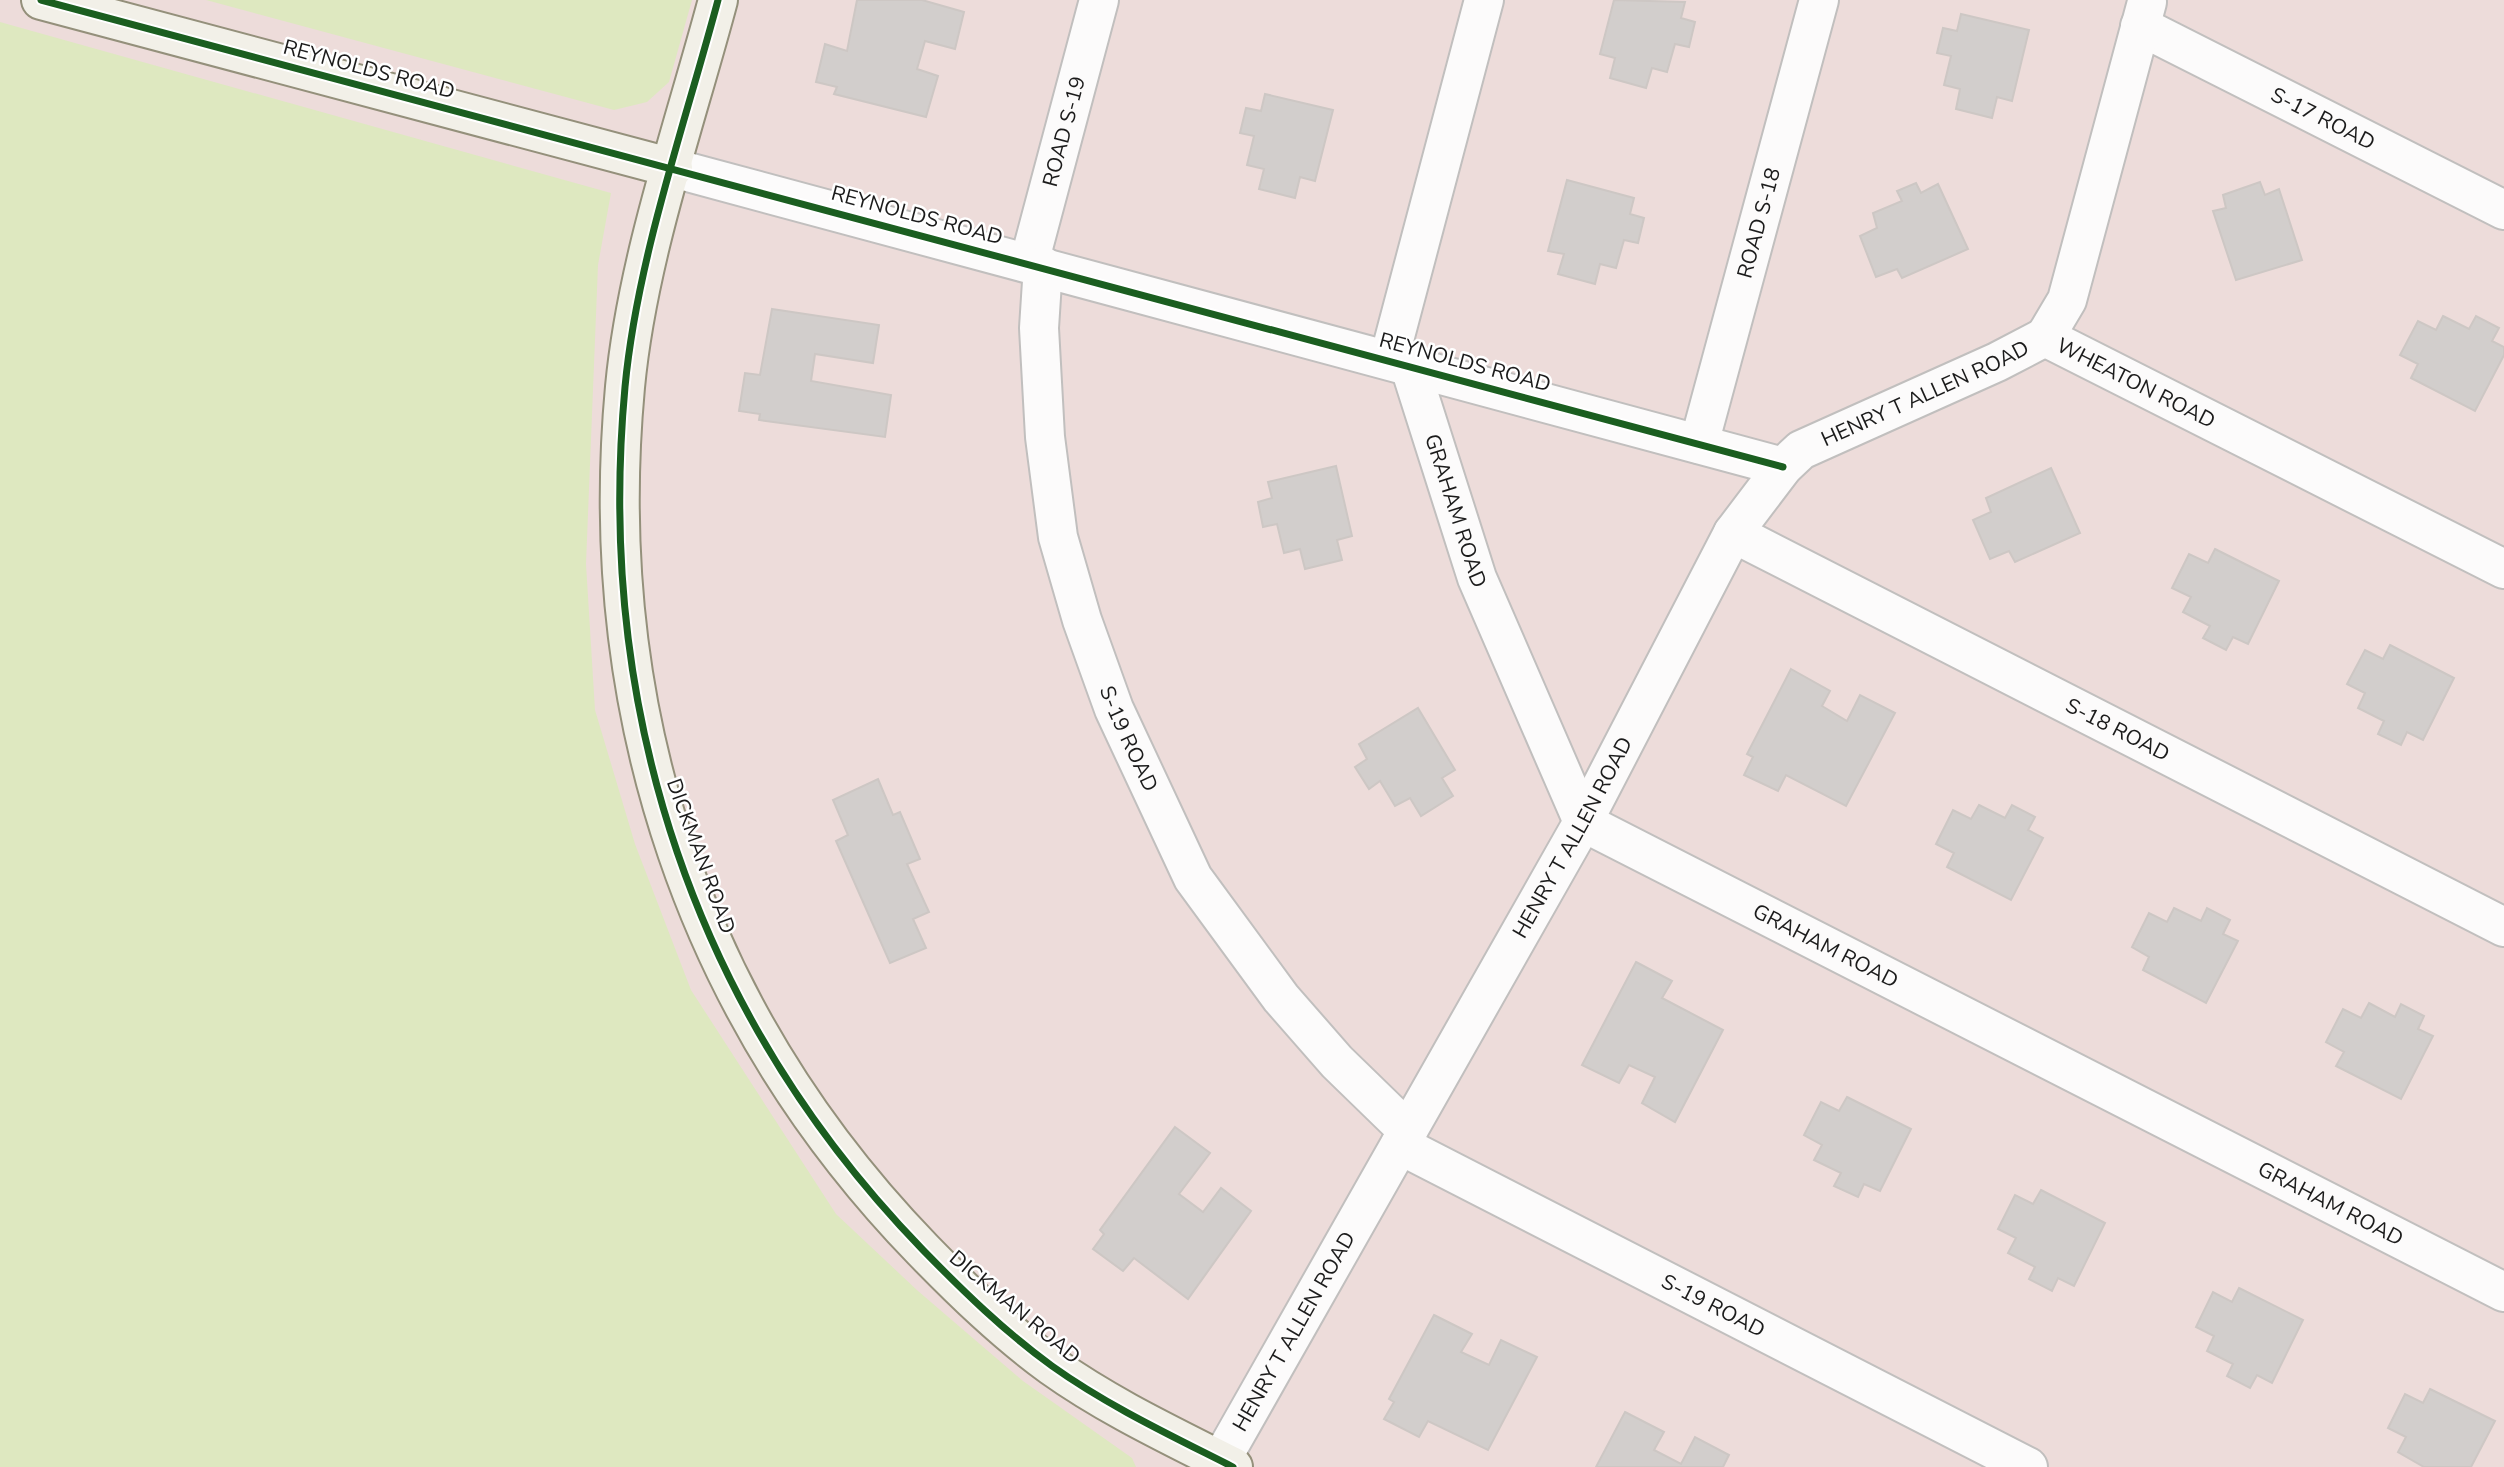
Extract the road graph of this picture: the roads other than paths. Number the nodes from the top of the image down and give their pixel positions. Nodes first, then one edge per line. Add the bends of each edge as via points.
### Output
1 (41, 0) edge
2 (718, 0) edge
3 (1099, 0) edge
4 (1484, 0) edge
5 (1819, 0) edge
6 (2144, 13) edge
7 (673, 168) junction
8 (2504, 210) edge
9 (1036, 265) junction
10 (2045, 337) junction
11 (1399, 362) junction
12 (1699, 444) junction
13 (1783, 467) junction
14 (1733, 533) junction
15 (2504, 569) edge
16 (1583, 822) junction
17 (2504, 928) edge
18 (1404, 1138) junction
19 (2504, 1292) edge
20 (1224, 1465) edge
21 (2028, 1467) edge

1 - 7 street, REYNOLDS ROAD
2 - 7 street, DICKMAN ROAD
3 - 9 street, ROAD S-19
4 - 11 street
5 - 12 street, ROAD S-18
6 - 8 street, S-17 ROAD
6 - 10 street, WHEATON ROAD via 2067,300
7 - 9 street, REYNOLDS ROAD
7 - 20 street, DICKMAN ROAD via 644,273 625,383 618,493 622,604 638,713 665,821 704,924 752,1024 813,1121 884,1210 964,1292 1052,1366
9 - 11 street, REYNOLDS ROAD
9 - 18 street, S-19 ROAD via 1045,438 1058,537 1114,709 1193,878 1281,998
10 - 13 street, HENRY T ALLEN ROAD via 1801,450
10 - 15 street, WHEATON ROAD
11 - 12 street, REYNOLDS ROAD
11 - 16 street, GRAHAM ROAD via 1477,578
12 - 13 street, REYNOLDS ROAD
13 - 14 street, HENRY T ALLEN ROAD
14 - 16 street, HENRY T ALLEN ROAD
14 - 17 street, S-18 ROAD
16 - 18 street, HENRY T ALLEN ROAD
16 - 19 street, GRAHAM ROAD
18 - 20 street, HENRY T ALLEN ROAD
18 - 21 street, S-19 ROAD

